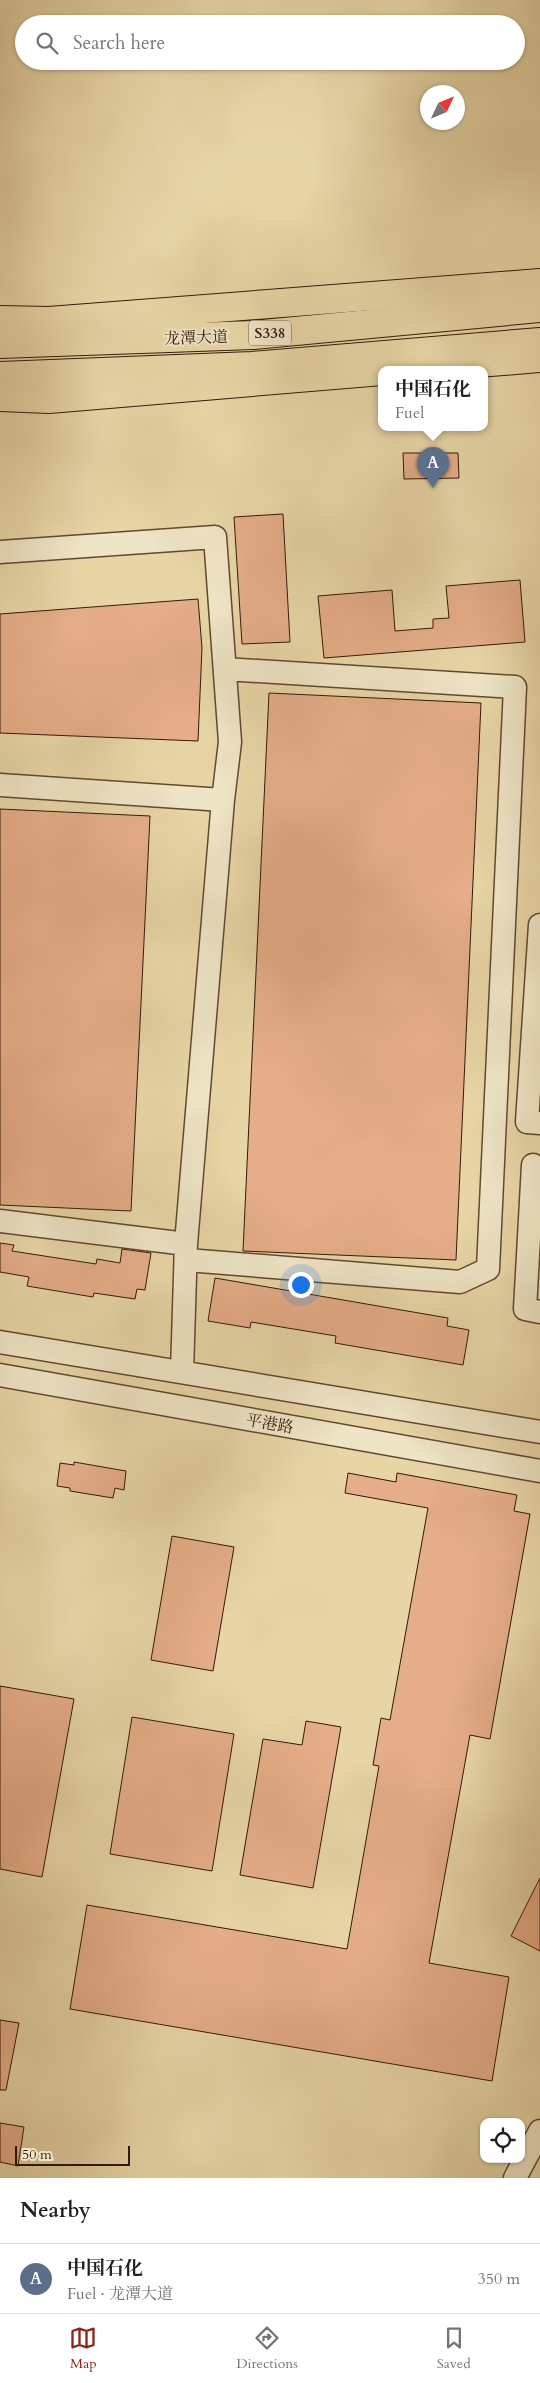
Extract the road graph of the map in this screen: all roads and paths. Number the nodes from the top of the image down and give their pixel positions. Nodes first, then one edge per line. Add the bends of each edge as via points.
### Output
1 (540, 283) edge
2 (540, 308) edge
3 (0, 320) edge
4 (540, 342) edge
5 (0, 344) edge
6 (540, 358) edge
7 (441, 366) edge
8 (378, 371) edge
9 (0, 376) edge
10 (0, 397) edge
11 (0, 552) edge
12 (225, 669) junction
13 (0, 785) edge
14 (223, 800) junction
15 (540, 925) edge
16 (540, 1123) edge
17 (533, 1165) dead end
18 (0, 1221) edge
19 (186, 1252) junction
20 (540, 1312) edge
21 (0, 1342) edge
22 (182, 1372) junction
23 (0, 1375) edge
24 (540, 1432) edge
25 (540, 1471) edge
26 (540, 2131) edge
27 (515, 2178) edge

1 - 3 main road via 49,321
2 - 5 main road, 龙潭大道 / S338 via 253,335
4 - 9 main road, 龙潭大道 / S338 via 252,366
6 - 7 main road
8 - 10 main road via 48,399
11 - 12 street via 215,537
12 - 14 street via 230,742
12 - 19 street via 514,687 488,1269 460,1282
13 - 14 street
14 - 19 street
15 - 16 street via 527,1122
17 - 20 street via 525,1309
18 - 19 street
19 - 22 street
21 - 22 street
22 - 24 street
23 - 25 street, 平港路
26 - 27 street

